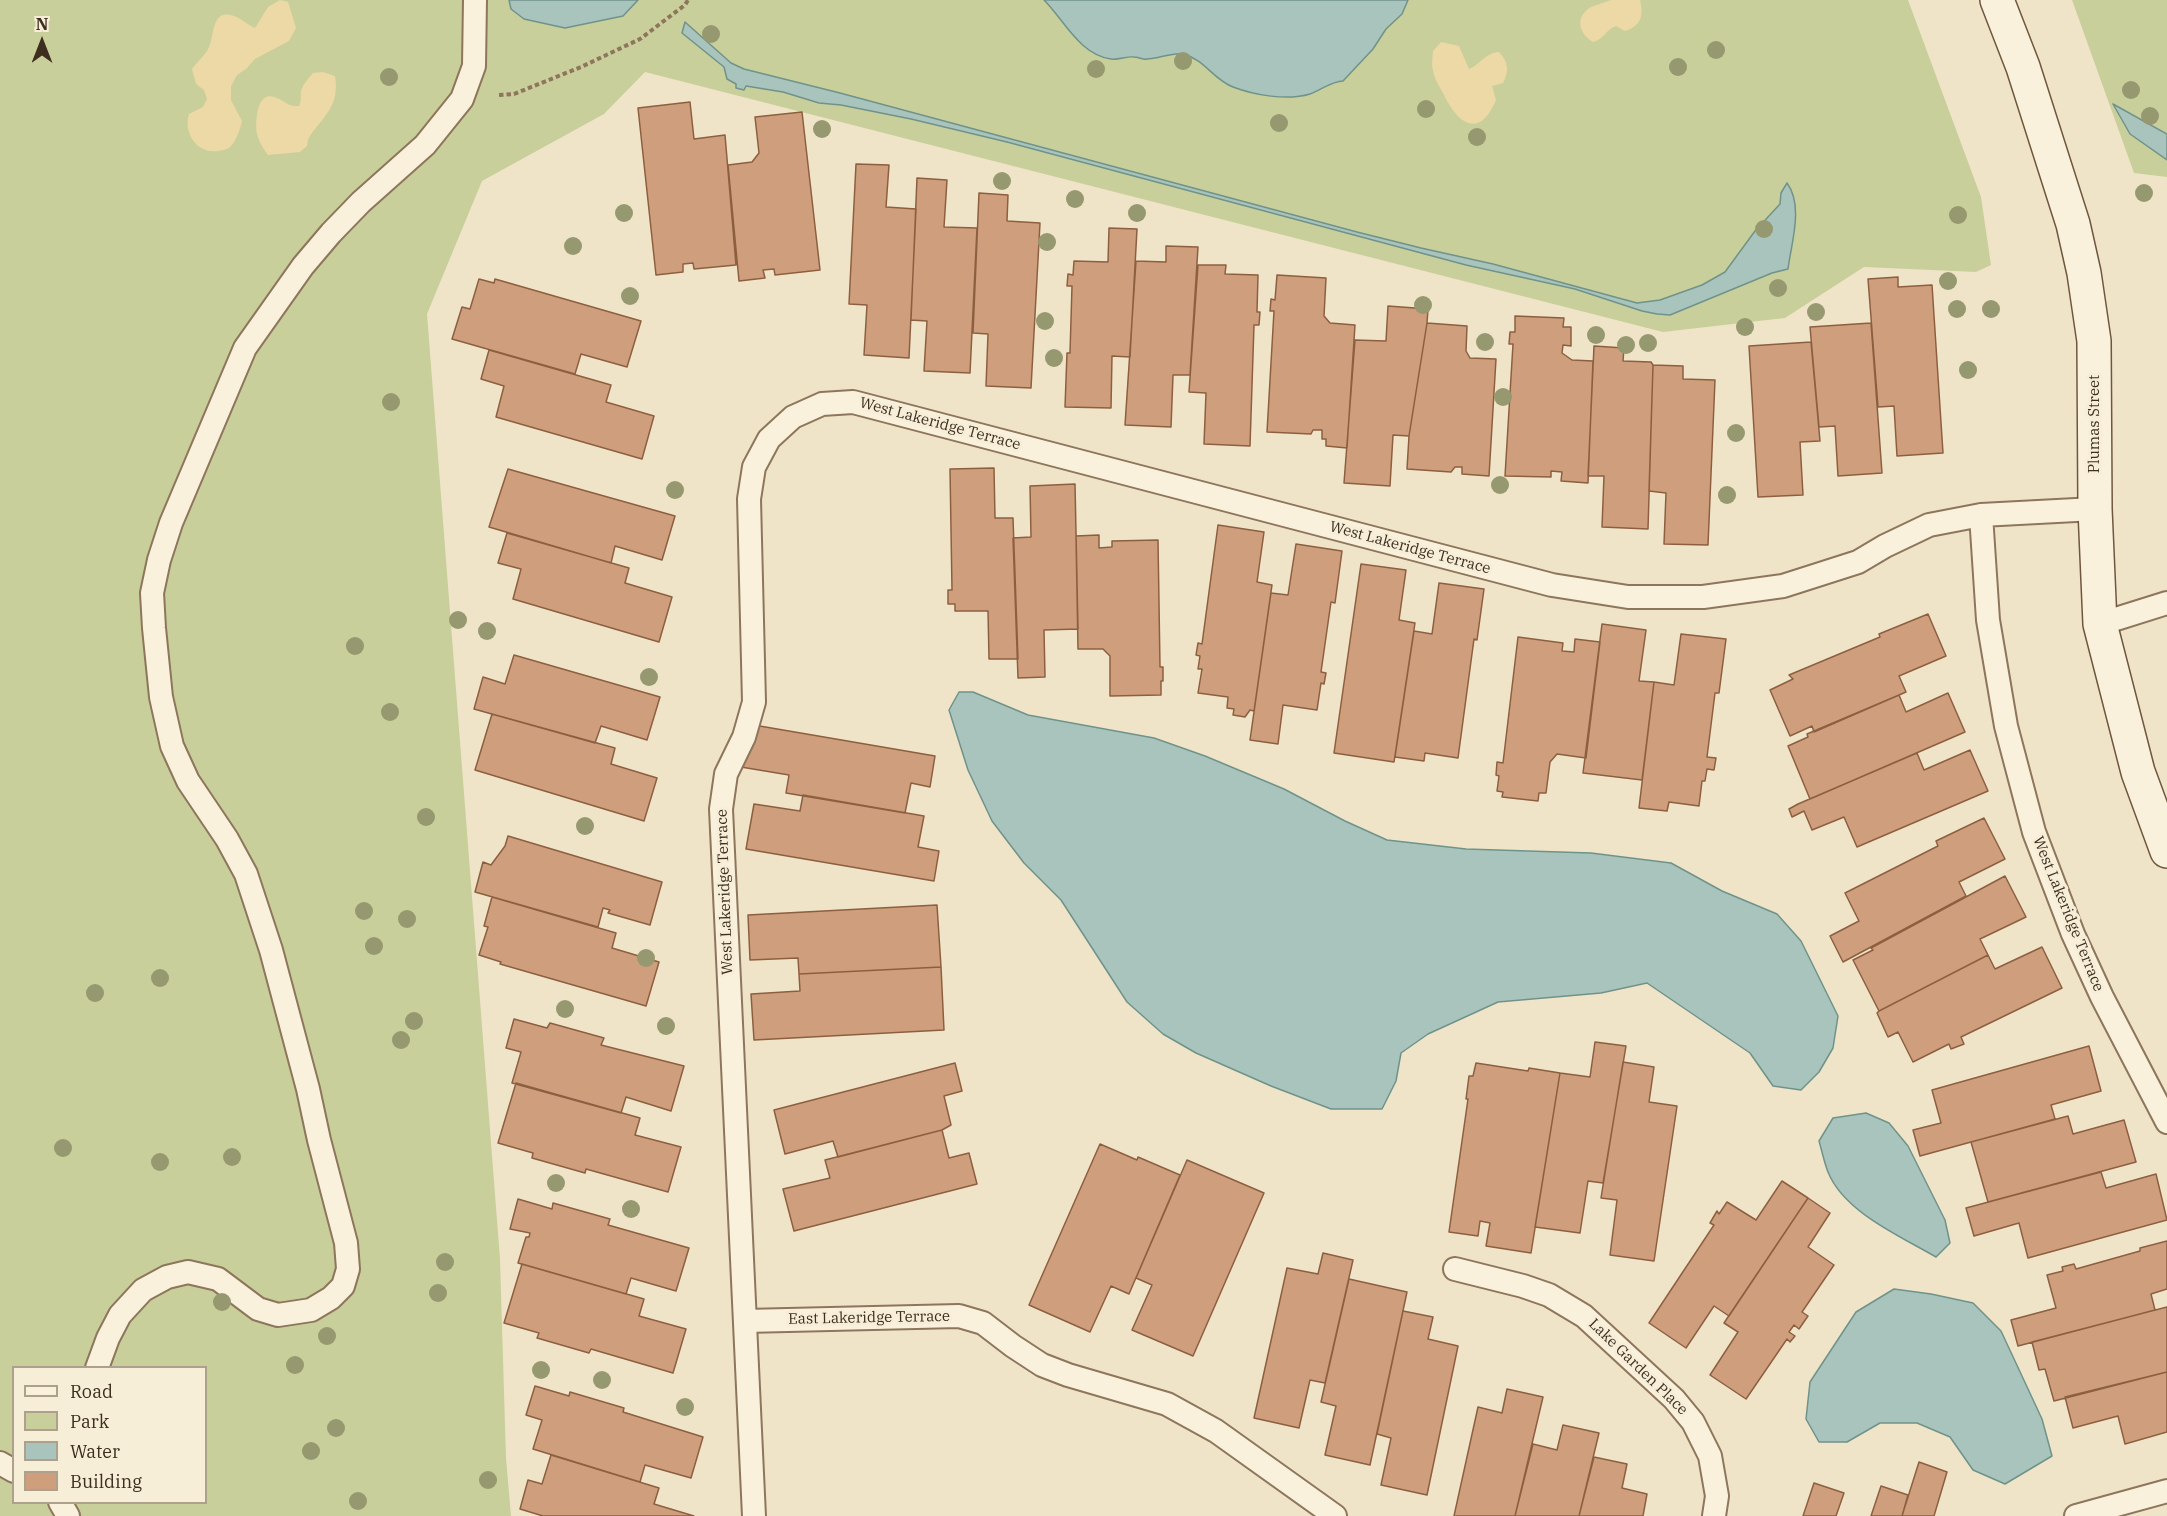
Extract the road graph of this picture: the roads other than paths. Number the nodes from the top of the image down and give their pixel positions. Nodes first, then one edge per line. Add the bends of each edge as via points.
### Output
1 (475, 0) edge
2 (1997, 0) edge
3 (2095, 509) junction
4 (1981, 515) junction
5 (2167, 603) edge
6 (2100, 624) junction
7 (2167, 851) edge
8 (2167, 1122) edge
9 (1455, 1269) dead end
10 (745, 1321) junction
11 (98, 1366) edge
12 (2167, 1491) edge
13 (754, 1516) edge
14 (1335, 1516) edge
15 (1714, 1516) edge
16 (2076, 1516) edge

1 - 11 lane via 474,66 462,99 425,145 331,233 245,348 171,523 152,592 161,697 172,746 188,781 246,874 271,950 346,1243 348,1269 344,1286 311,1310 278,1315 258,1309 218,1279 188,1272 167,1277 144,1290 120,1315
2 - 3 street, Plumas Street via 2023,67 2073,224 2084,273 2094,341
3 - 4 lane, West Lakeridge Terrace
3 - 6 street, Plumas Street
4 - 8 lane, West Lakeridge Terrace via 1988,621 2006,726 2034,832 2102,997
4 - 10 lane, West Lakeridge Terrace via 1929,525 1858,562 1783,586 1703,597 1628,597 1552,585 853,402 822,404 793,417 769,439 754,467 749,499 754,702 744,736 726,774 721,809
5 - 6 lane
6 - 7 street, Plumas Street via 2138,772
9 - 15 lane, Lake Garden Place via 1549,1295 1584,1316 1674,1400 1693,1422 1710,1456 1717,1496
10 - 13 lane, West Lakeridge Terrace
10 - 14 lane, East Lakeridge Terrace via 959,1316 983,1323 1042,1365 1167,1404 1216,1431
12 - 16 lane

